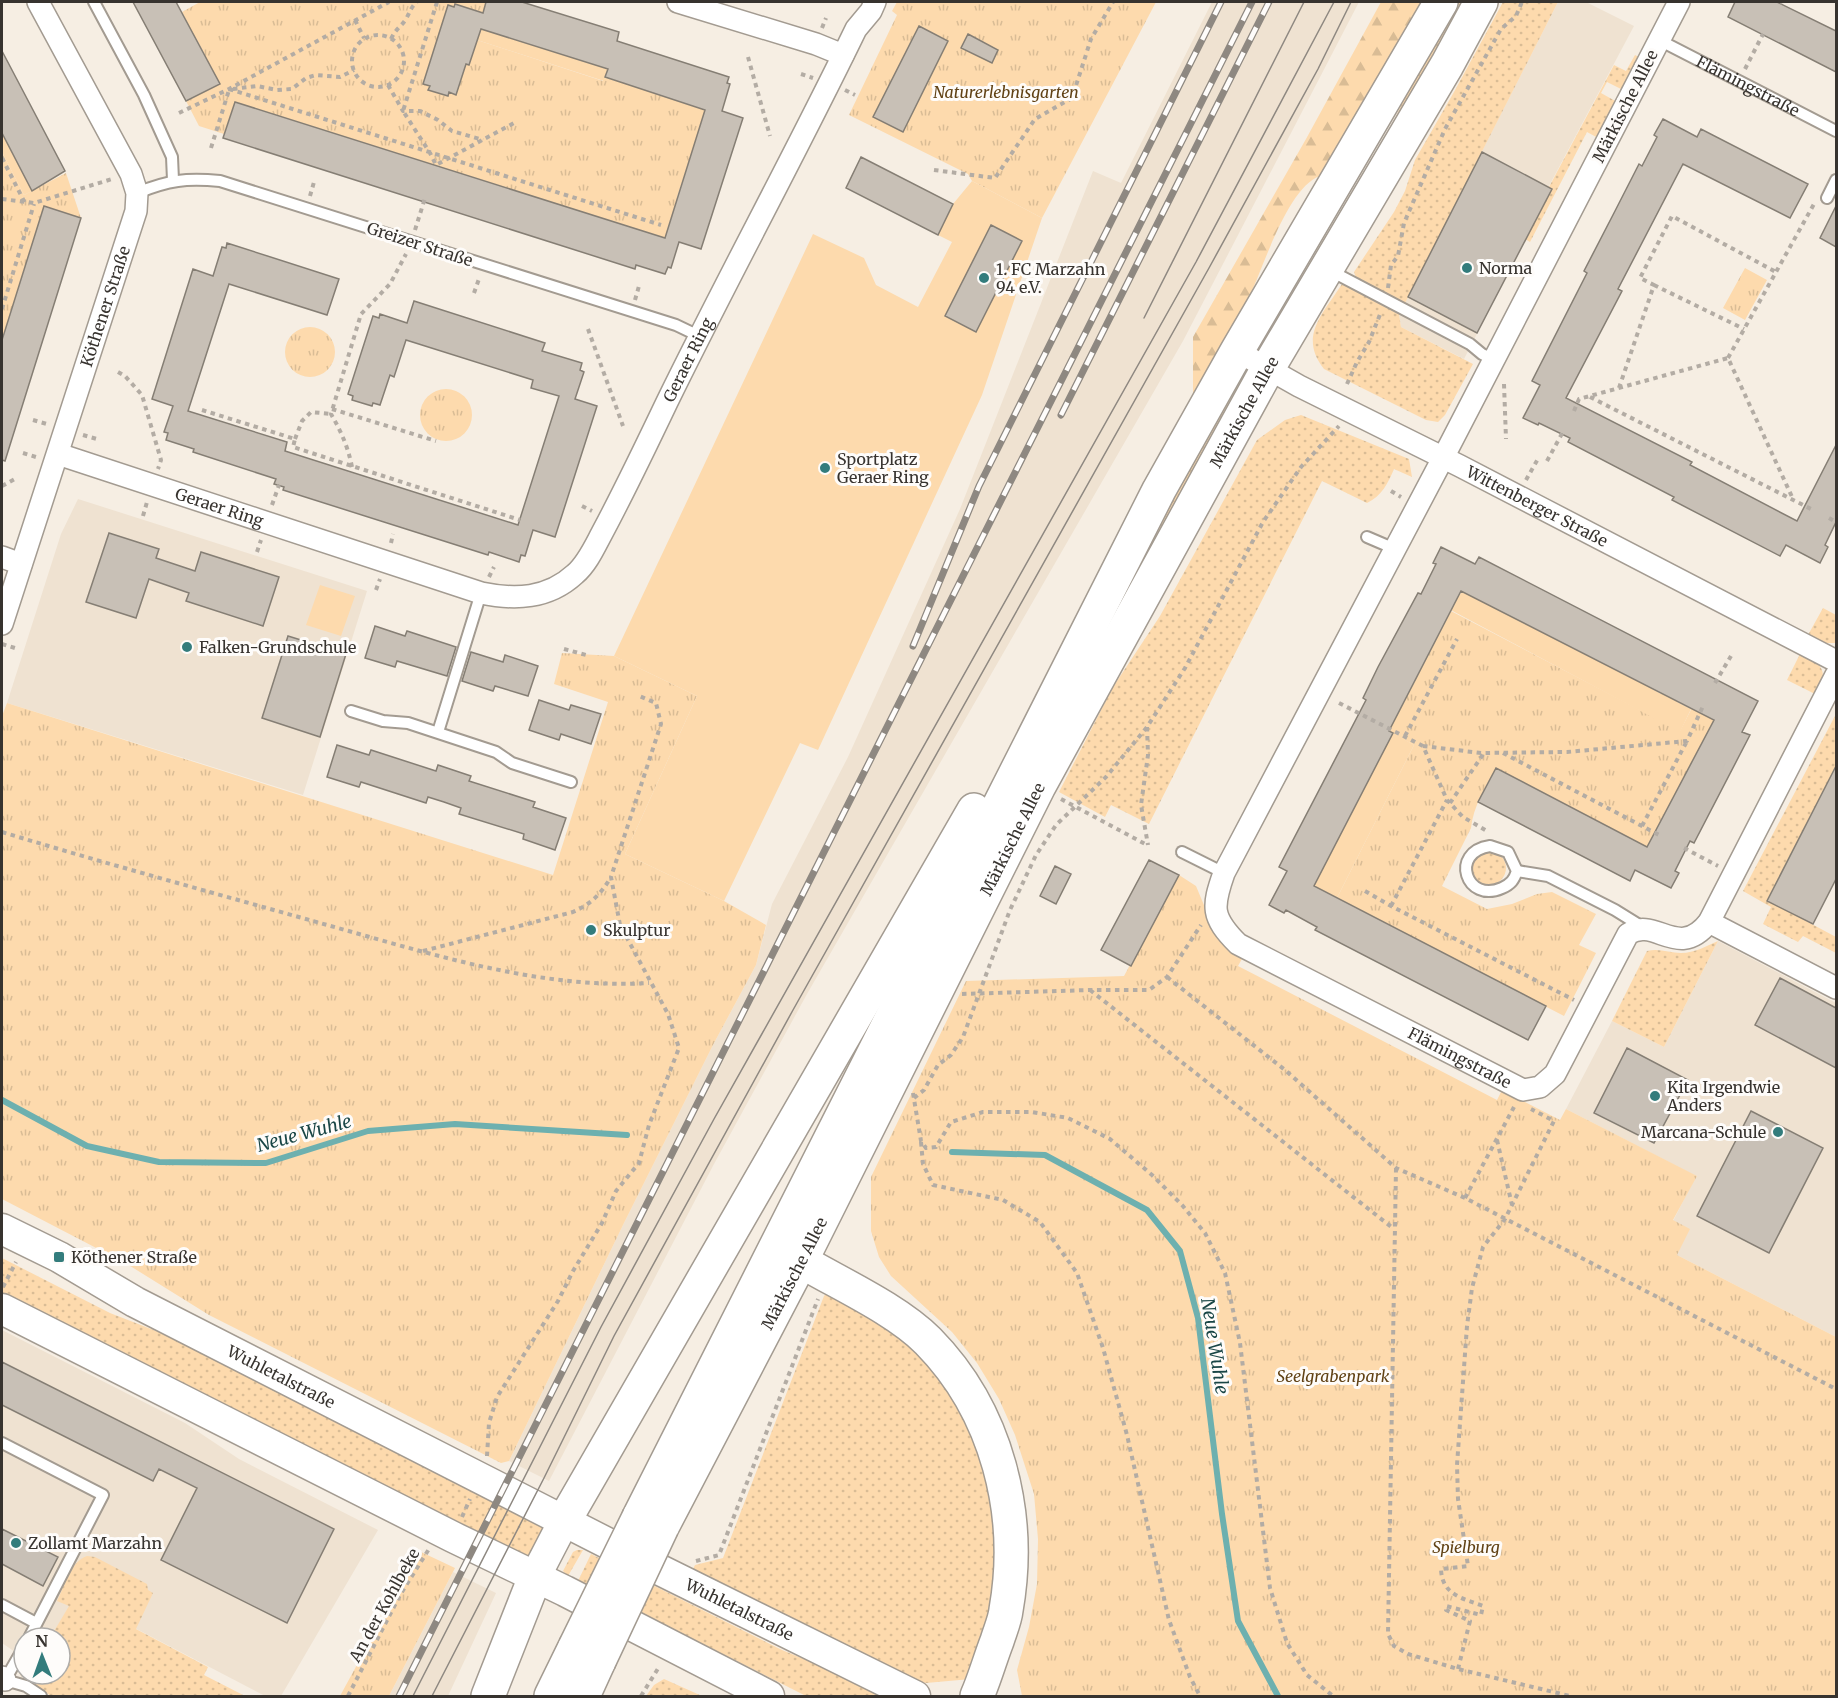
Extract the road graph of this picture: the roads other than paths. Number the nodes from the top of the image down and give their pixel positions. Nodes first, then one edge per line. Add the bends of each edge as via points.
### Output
1 (38, 2) edge
2 (93, 2) edge
3 (678, 2) edge
4 (875, 2) edge
5 (1441, 2) edge
6 (1481, 2) edge
7 (1679, 2) edge
8 (1659, 40) junction
9 (843, 55) junction
10 (1836, 132) edge
11 (173, 180) junction
12 (1836, 180) edge
13 (137, 193) junction
14 (1827, 198) dead end
15 (1326, 268) junction
16 (699, 336) junction
17 (1237, 351) junction
18 (1494, 360) junction
19 (1268, 368) junction
20 (58, 454) junction
21 (1443, 458) junction
22 (1159, 490) junction
23 (1367, 537) dead end
24 (1395, 549) junction
25 (11, 560) edge
26 (481, 593) junction
27 (2, 624) edge
28 (1836, 661) edge
29 (1836, 675) edge
30 (351, 711) dead end
31 (438, 732) junction
32 (571, 782) dead end
33 (1182, 852) dead end
34 (1517, 871) junction
35 (1224, 873) junction
36 (1218, 916) joint
37 (1709, 921) junction
38 (1644, 928) junction
39 (1836, 988) edge
40 (2, 1229) edge
41 (812, 1268) junction
42 (2, 1309) edge
43 (2, 1443) edge
44 (564, 1521) junction
45 (651, 1522) junction
46 (535, 1577) junction
47 (2, 1605) edge
48 (36, 1623) junction
49 (34, 1626) edge
50 (587, 1654) junction
51 (12, 1666) edge
52 (4, 1679) edge
53 (41, 1696) edge
54 (488, 1696) edge
55 (551, 1696) edge
56 (583, 1696) edge
57 (769, 1696) edge
58 (915, 1696) edge
59 (977, 1696) edge

1 - 13 street via 131,174
2 - 11 lane via 144,95 172,157
3 - 9 street
4 - 9 street, Geraer Ring
5 - 17 main road, Märkische Allee
6 - 15 main road, Märkische Allee
7 - 8 street, Märkische Allee
8 - 10 lane, Flämingstraße
8 - 18 street, Märkische Allee
9 - 16 street, Geraer Ring
11 - 13 lane, Greizer Straße
11 - 16 lane, Greizer Straße via 220,181 676,325
12 - 14 lane
13 - 20 street, Köthener Straße via 136,211
15 - 18 lane
15 - 19 main road, Märkische Allee
16 - 26 street, Geraer Ring via 611,515 576,574 552,590 531,596 505,598
17 - 19 street, Wittenberger Straße
17 - 22 main road, Märkische Allee
18 - 21 street, Märkische Allee
19 - 21 street, Wittenberger Straße
19 - 41 main road, Märkische Allee via 1039,786
20 - 25 street, Köthener Straße
20 - 26 street, Geraer Ring
21 - 24 street, Märkische Allee
21 - 28 street, Wittenberger Straße
22 - 44 main road
22 - 45 main road, Märkische Allee
23 - 24 lane
24 - 35 street, Märkische Allee
25 - 27 street, Köthener Straße
26 - 31 lane
29 - 37 street
30 - 31 lane
31 - 32 lane
33 - 35 lane
34 - 34 lane via 1508,852 1490,846 1479,848 1468,857 1465,871 1471,884 1482,891 1496,891 1509,885
34 - 38 lane via 1548,876
35 - 36 street, Märkische Allee via 1215,898
36 - 38 street, Flämingstraße via 1225,931 1238,944 1522,1090 1540,1087 1555,1074 1629,934
37 - 38 street via 1702,931 1686,938 1672,938
37 - 39 street
40 - 44 main road, Wuhletalstraße via 59,1257 145,1308
41 - 45 main road, Märkische Allee
41 - 59 main road via 886,1309 927,1340 968,1394 999,1459 1009,1506 1012,1560 1006,1612
42 - 46 main road
43 - 48 lane via 103,1495
44 - 46 main road
44 - 58 main road, Wuhletalstraße
45 - 50 main road, Märkische Allee, bridge
46 - 54 main road
46 - 57 main road
47 - 48 lane
48 - 49 lane
50 - 55 main road, Märkische Allee
50 - 56 main road, Märkische Allee
51 - 52 lane
52 - 53 lane

